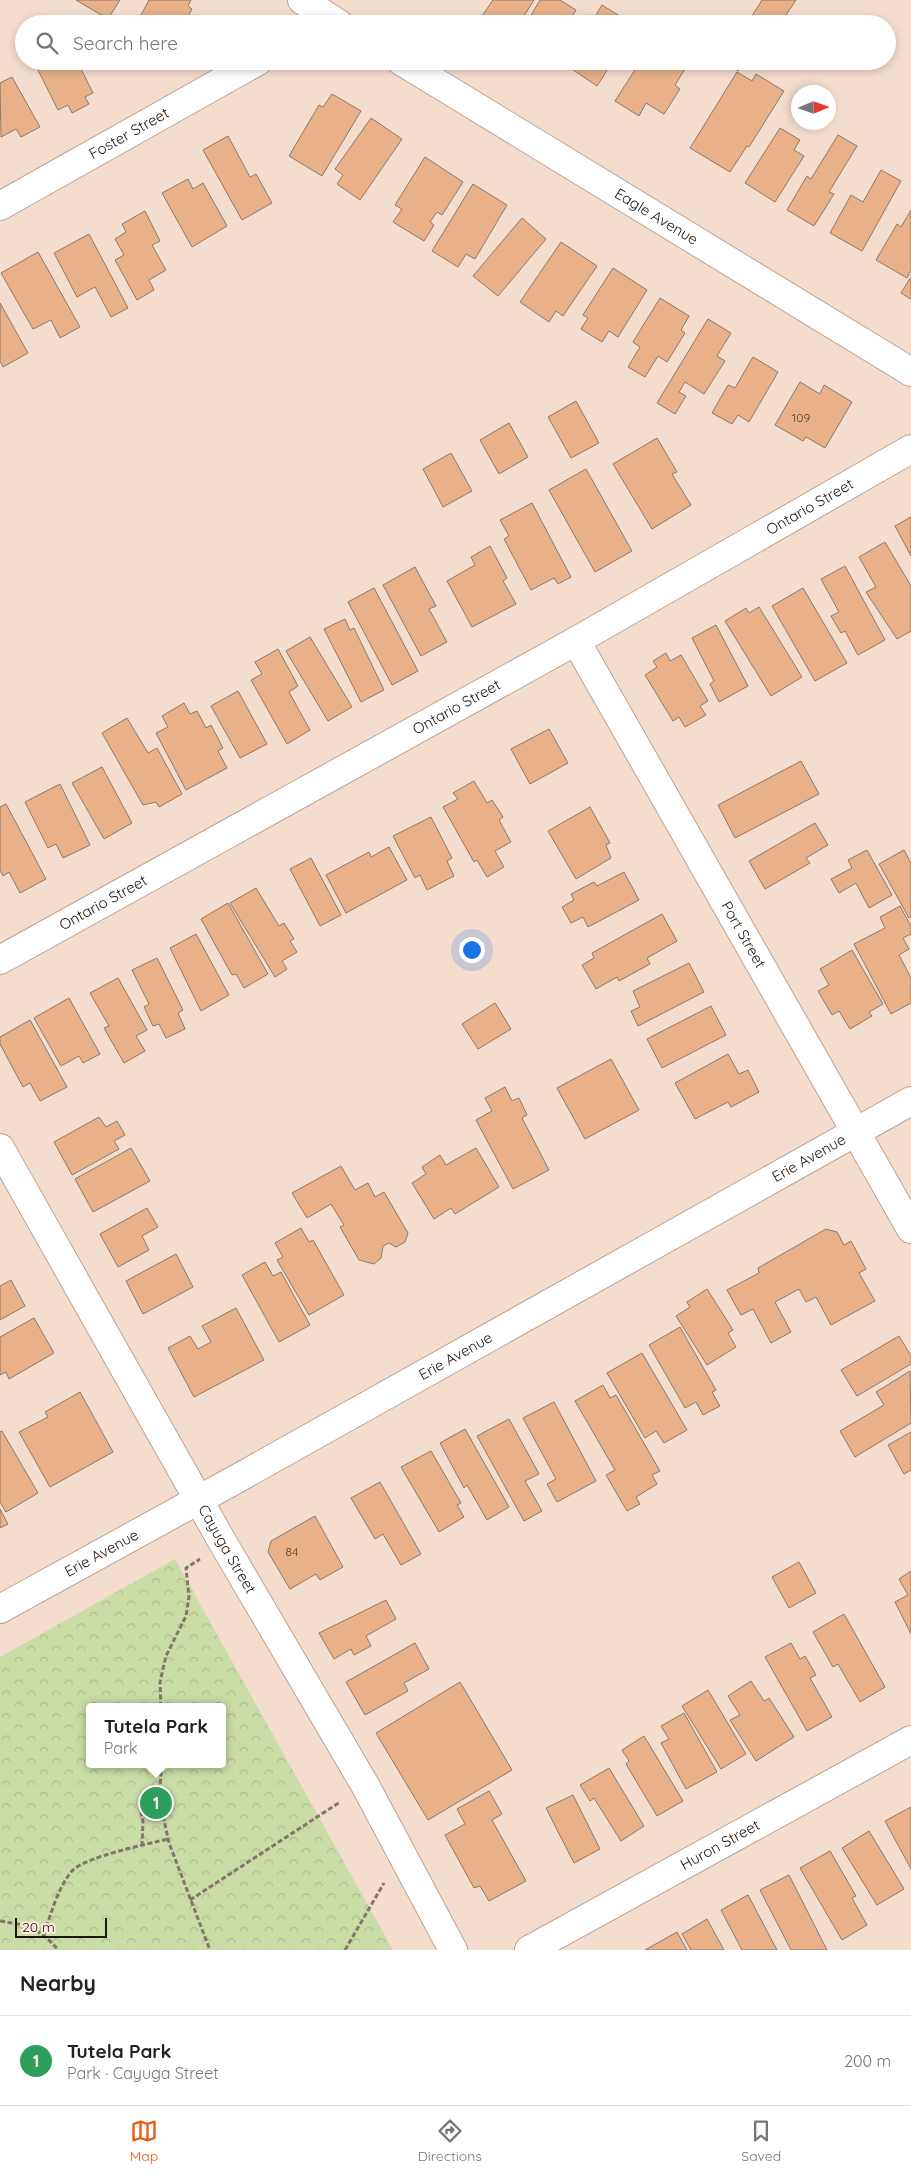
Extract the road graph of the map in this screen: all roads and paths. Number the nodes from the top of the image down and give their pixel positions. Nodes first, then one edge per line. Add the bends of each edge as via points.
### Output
1 (302, 0) edge
2 (322, 15) edge
3 (242, 70) edge
4 (416, 70) edge
5 (0, 206) edge
6 (911, 372) edge
7 (911, 449) edge
8 (576, 641) junction
9 (0, 960) edge
10 (911, 1101) edge
11 (857, 1131) junction
12 (0, 1148) edge
13 (911, 1229) edge
14 (199, 1500) junction
15 (223, 1543) junction
16 (0, 1609) edge
17 (161, 1703) edge
18 (911, 1740) edge
19 (162, 1768) edge
20 (365, 1785) junction
21 (159, 1797) junction
22 (168, 1839) junction
23 (142, 1846) junction
24 (400, 1851) junction
25 (190, 1900) junction
26 (0, 1921) edge
27 (44, 1934) junction
28 (58, 1950) edge
29 (210, 1950) edge
30 (346, 1950) edge
31 (453, 1950) edge
32 (529, 1950) edge

1 - 2 street
3 - 5 street, Foster Street
4 - 6 street, Eagle Avenue
7 - 8 street, Ontario Street
8 - 9 street, Ontario Street
8 - 11 street, Port Street
10 - 11 street, Erie Avenue
11 - 13 street, Port Street
11 - 14 street, Erie Avenue
12 - 14 street, Cayuga Street
14 - 15 street, Cayuga Street
14 - 16 street, Erie Avenue
15 - 17 path via 186,1568 189,1597 186,1616 166,1656 160,1682
15 - 20 street, Cayuga Street
18 - 32 street, Huron Street
19 - 21 path
20 - 24 street, Cayuga Street
20 - 25 path
21 - 22 path
21 - 23 path via 140,1804
22 - 23 path
22 - 25 path
23 - 27 path via 87,1862 73,1870 60,1892
24 - 30 path
24 - 31 street, Cayuga Street
25 - 29 path
26 - 27 path via 26,1924
27 - 28 path

